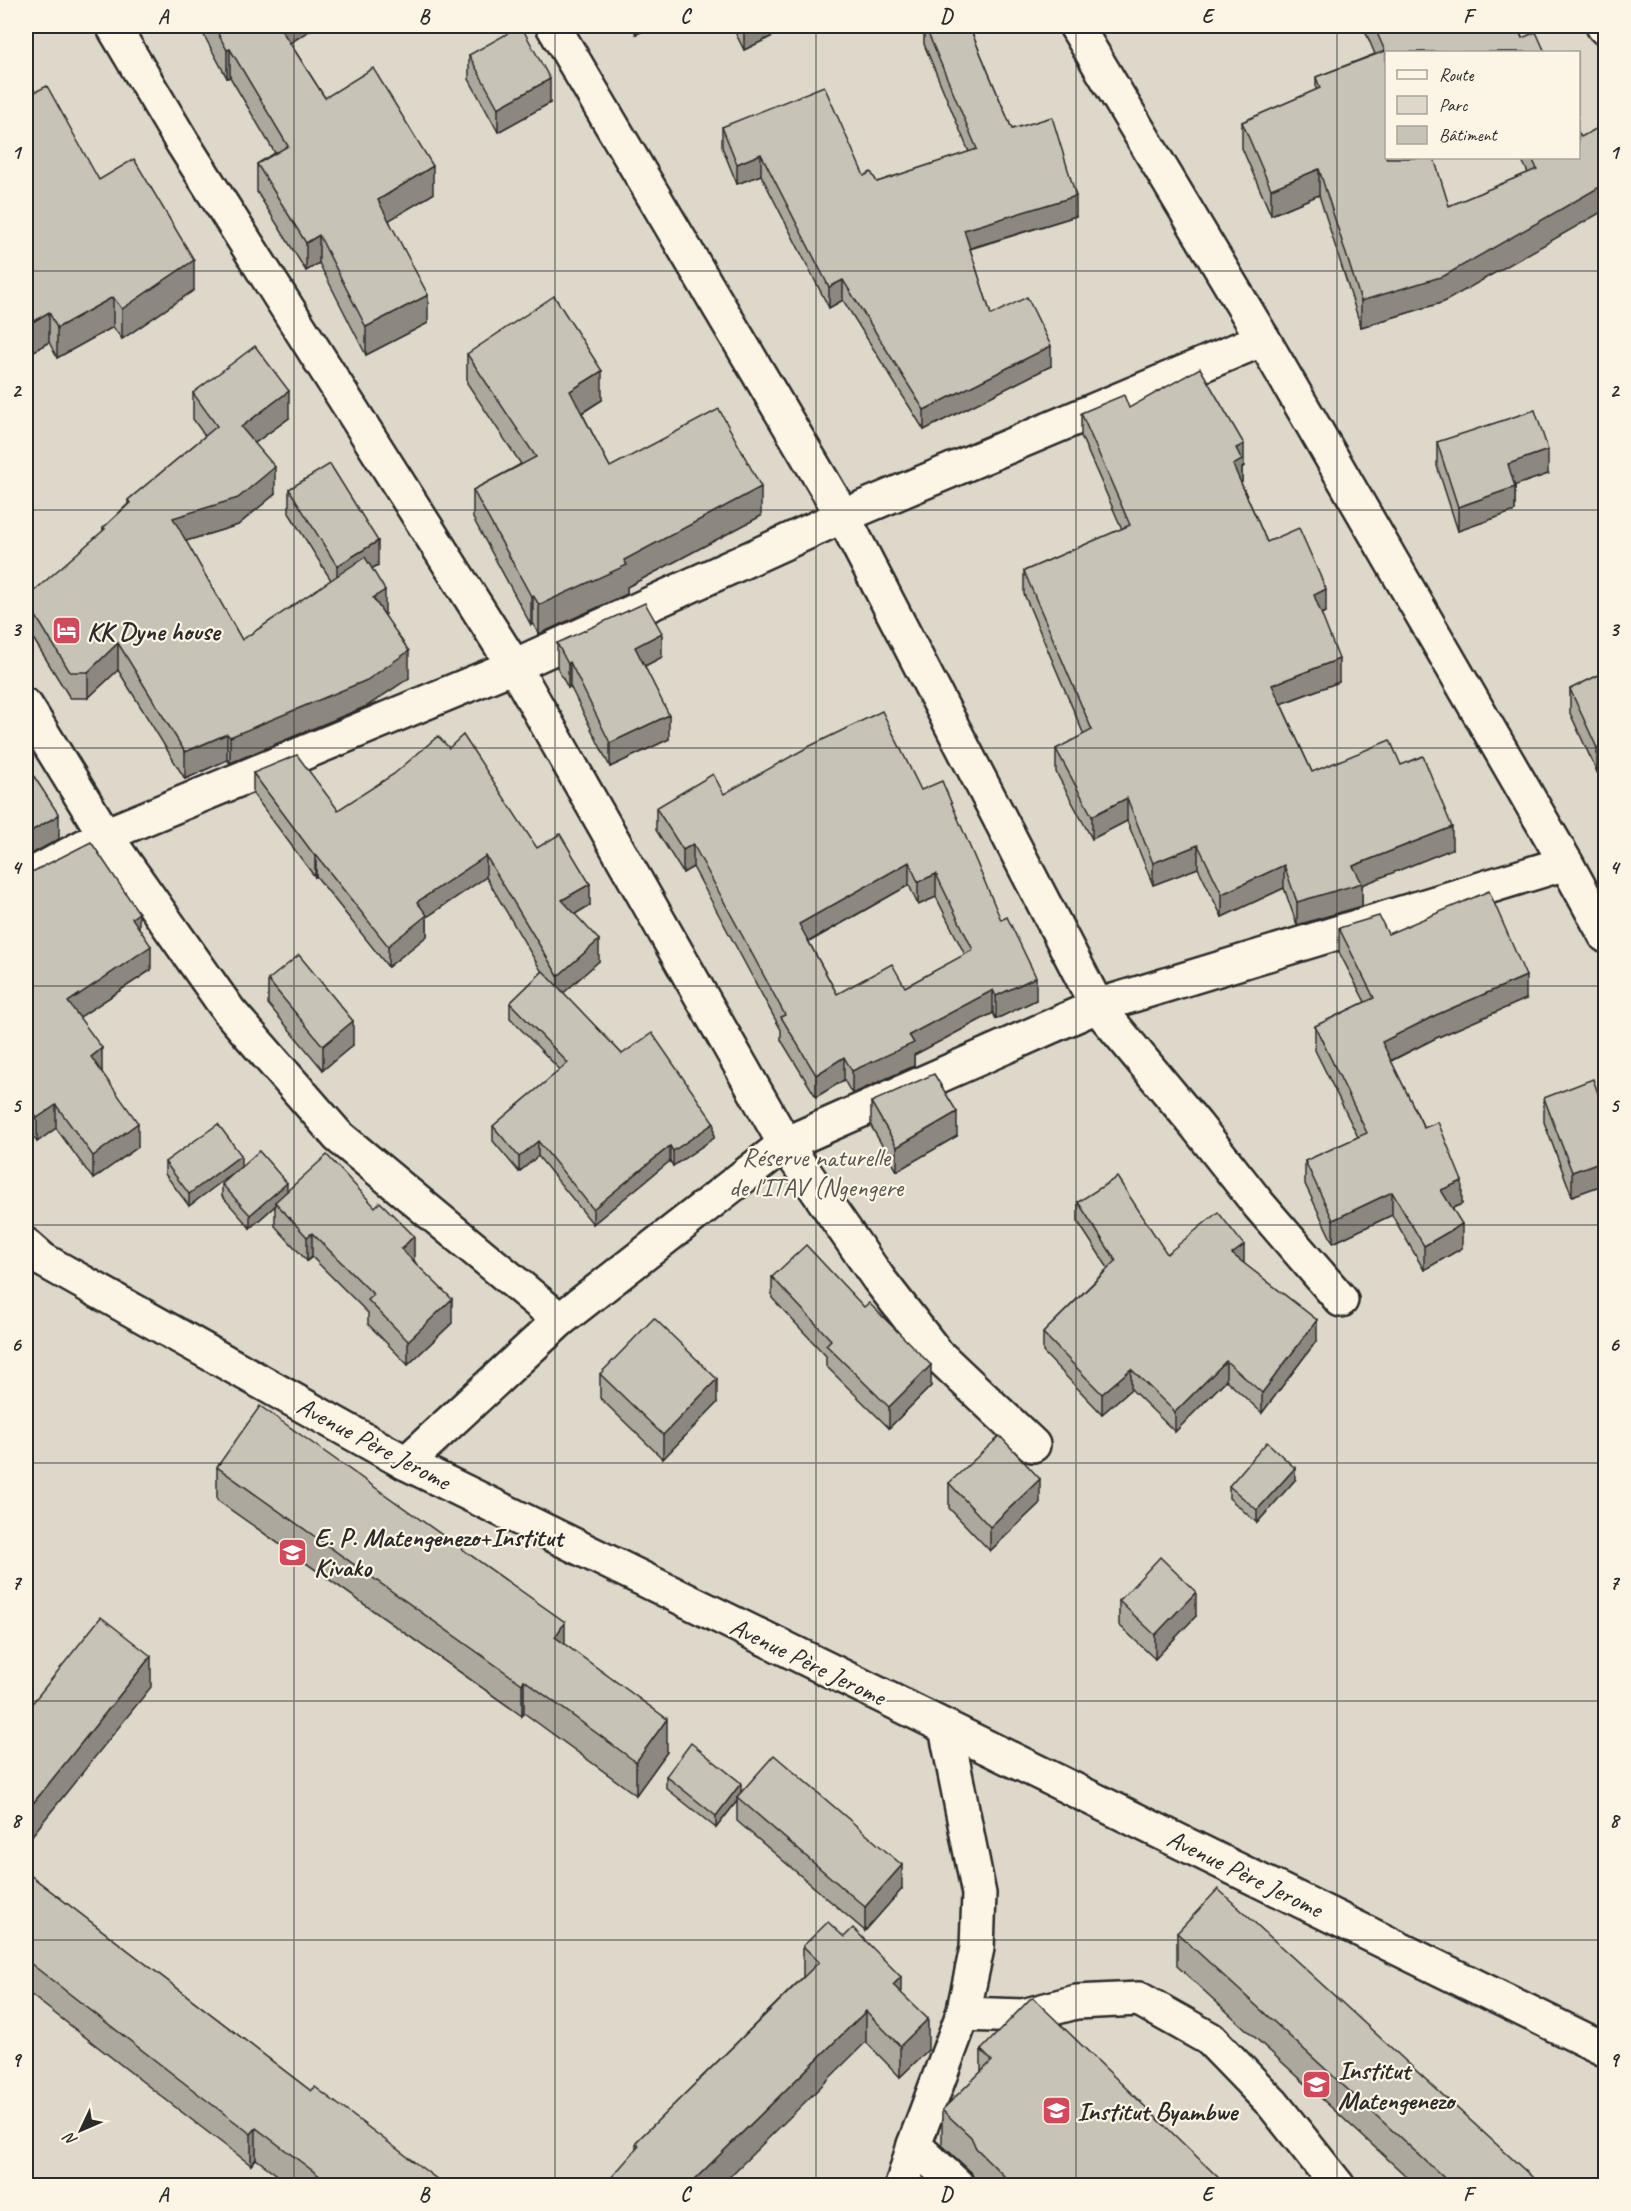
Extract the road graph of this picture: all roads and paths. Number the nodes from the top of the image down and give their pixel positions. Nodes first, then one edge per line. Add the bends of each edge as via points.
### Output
1 (112, 26) edge
2 (553, 26) edge
3 (1076, 26) edge
4 (1263, 339) junction
5 (843, 516) junction
6 (514, 666) junction
7 (26, 706) edge
8 (105, 835) junction
9 (1566, 863) junction
10 (26, 878) edge
11 (1605, 936) edge
12 (1097, 1006) junction
13 (785, 1144) junction
14 (26, 1245) edge
15 (1341, 1300) dead end
16 (560, 1320) junction
17 (1033, 1445) dead end
18 (406, 1463) junction
19 (946, 1728) junction
20 (963, 2014) junction
21 (1605, 2050) edge
22 (914, 2145) junction
23 (902, 2186) edge
24 (958, 2186) edge
25 (1338, 2186) edge

1 - 6 street
2 - 5 street
3 - 4 street
4 - 5 street
4 - 9 street
5 - 6 street
5 - 12 street
6 - 8 street
6 - 13 street
7 - 8 street
8 - 10 street
8 - 16 street via 229,1011 338,1136
9 - 11 street
9 - 12 street
12 - 13 street
12 - 15 street via 1258,1205
13 - 16 street
13 - 17 street via 878,1278 937,1354
14 - 18 street, Avenue Père Jerome via 43,1260
16 - 18 street
18 - 19 street, Avenue Père Jerome
19 - 20 street via 979,1894 978,1948
19 - 21 street, Avenue Père Jerome
20 - 22 street
20 - 25 street via 1023,2016 1076,2002 1139,1999 1210,2040 1273,2104
22 - 23 street
22 - 24 street

